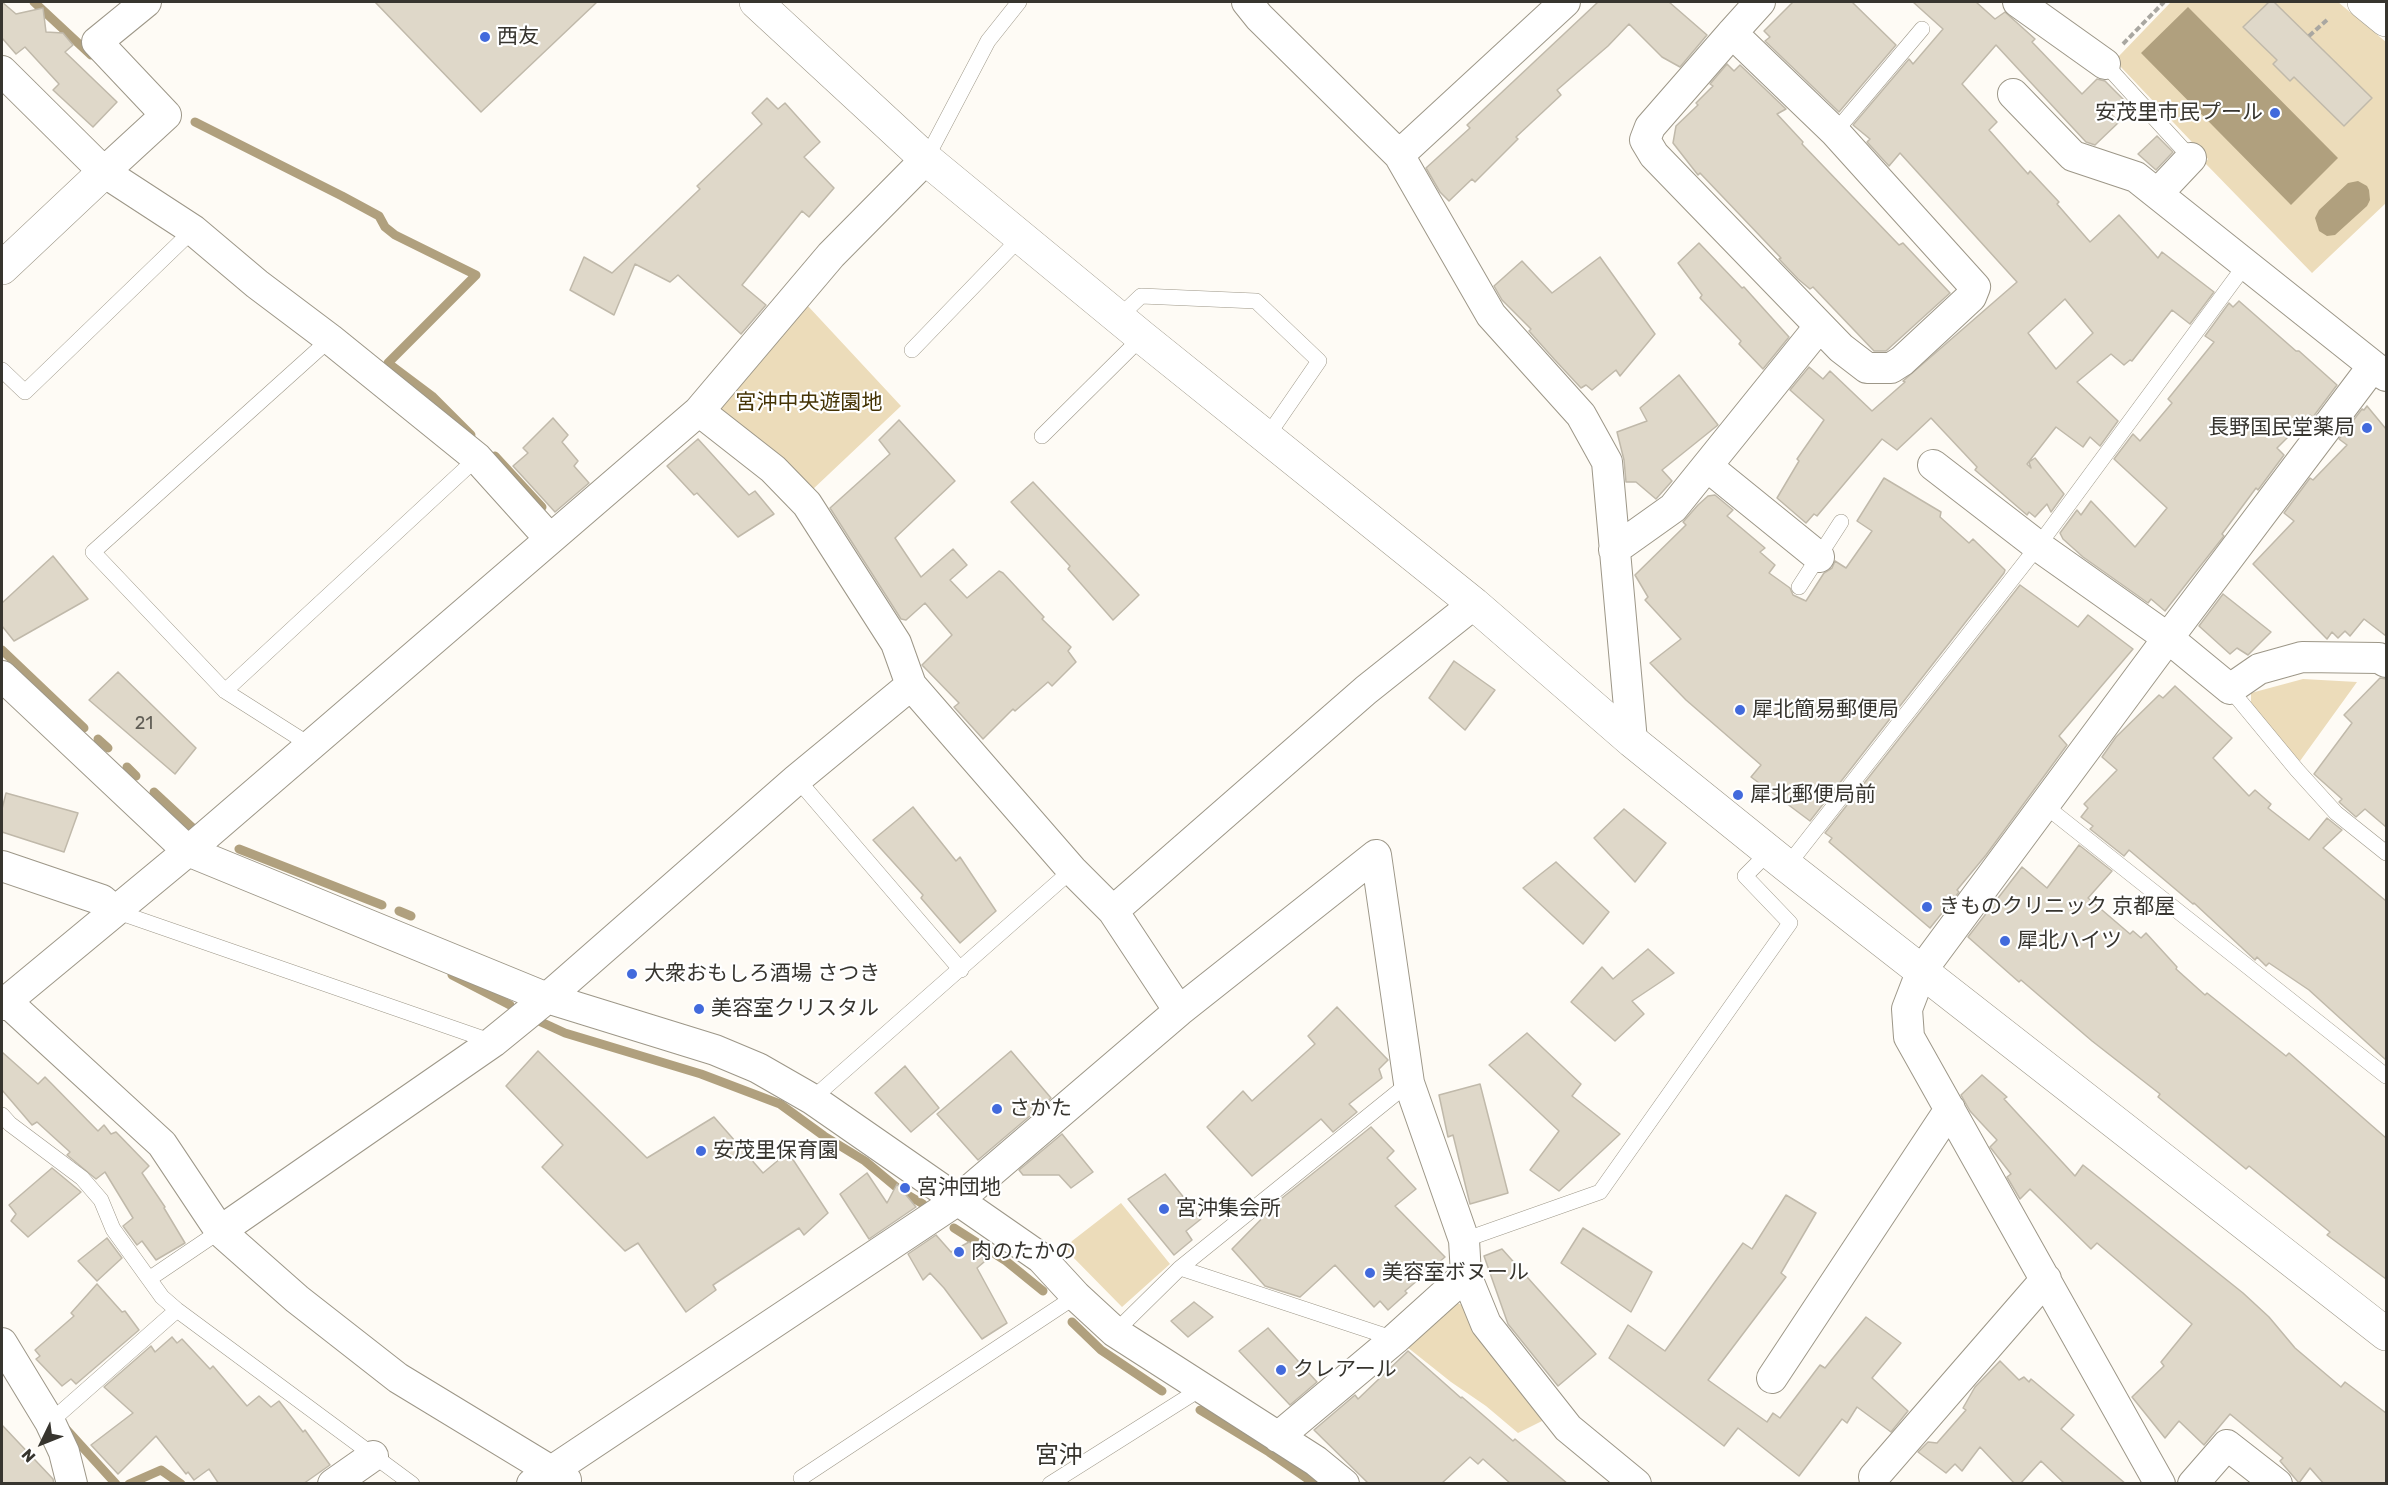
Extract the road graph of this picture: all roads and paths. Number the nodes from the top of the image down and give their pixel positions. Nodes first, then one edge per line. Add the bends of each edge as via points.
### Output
1 (146, 2) edge
2 (757, 2) edge
3 (1019, 2) edge
4 (1247, 2) edge
5 (1562, 2) edge
6 (1760, 2) edge
7 (2018, 2) edge
8 (2164, 2) edge
9 (2364, 2) edge
10 (2327, 20) dead end
11 (2386, 20) edge
12 (1922, 28) dead end
13 (1732, 33) junction
14 (2309, 36) dead end
15 (2105, 64) junction
16 (2, 71) edge
17 (2013, 94) dead end
18 (1835, 132) junction
19 (1399, 155) junction
20 (2192, 158) joint
21 (926, 159) junction
22 (105, 172) junction
23 (2158, 193) junction
24 (193, 230) junction
25 (1021, 237) junction
26 (2246, 264) junction
27 (2, 268) edge
28 (1131, 327) junction
29 (1819, 327) junction
30 (330, 339) junction
31 (912, 350) dead end
32 (2, 370) edge
33 (2380, 371) edge
34 (699, 411) junction
35 (1042, 436) dead end
36 (1266, 438) junction
37 (477, 458) junction
38 (1934, 465) dead end
39 (1708, 467) junction
40 (1842, 522) dead end
41 (550, 539) junction
42 (2038, 546) junction
43 (1614, 550) junction
44 (1819, 557) junction
45 (1798, 587) dead end
46 (1474, 604) junction
47 (2168, 638) junction
48 (2384, 656) edge
49 (2, 676) edge
50 (911, 685) junction
51 (2230, 689) junction
52 (225, 691) junction
53 (1632, 741) junction
54 (310, 745) junction
55 (796, 779) junction
56 (2044, 805) junction
57 (188, 851) junction
58 (2386, 853) edge
59 (1778, 859) junction
60 (2, 866) edge
61 (1072, 870) junction
62 (115, 911) junction
63 (1113, 911) junction
64 (961, 970) junction
65 (1922, 970) junction
66 (547, 998) junction
67 (4, 1003) edge
68 (1179, 1011) junction
69 (493, 1042) junction
70 (2386, 1076) edge
71 (1409, 1083) junction
72 (812, 1099) junction
73 (1950, 1109) junction
74 (2, 1115) edge
75 (958, 1200) junction
76 (220, 1231) junction
77 (1464, 1240) junction
78 (1180, 1268) junction
79 (1466, 1275) junction
80 (149, 1279) junction
81 (2046, 1280) junction
82 (1076, 1296) junction
83 (177, 1310) junction
84 (1115, 1332) junction
85 (2386, 1334) edge
86 (1395, 1340) junction
87 (2, 1343) edge
88 (1772, 1378) dead end
89 (1202, 1388) junction
90 (50, 1422) junction
91 (1278, 1437) junction
92 (373, 1456) junction
93 (1874, 1477) dead end
94 (801, 1478) dead end
95 (552, 1479) edge
96 (72, 1484) edge
97 (333, 1484) edge
98 (412, 1484) edge
99 (1050, 1484) edge
100 (1344, 1484) edge
101 (1636, 1484) edge
102 (2160, 1484) edge
103 (2193, 1484) edge
104 (2277, 1484) edge

1 - 22 street via 97,42 166,115
2 - 21 street
3 - 21 lane via 988,41
4 - 19 street
5 - 19 street
6 - 13 street
7 - 15 street
8 - 15 path
9 - 11 street
10 - 14 path
12 - 18 lane
13 - 18 street
13 - 29 street via 1650,126 1645,140 1654,155
15 - 20 lane
16 - 22 street
17 - 23 street via 2073,156 2136,177
18 - 29 street via 1975,286 1971,297 1891,368 1867,368
19 - 43 street via 1491,315 1581,415 1607,462
20 - 23 street
21 - 25 street
21 - 34 street via 831,255
22 - 24 street
22 - 27 street
23 - 26 street
24 - 30 street
24 - 32 lane via 25,392
25 - 28 street
25 - 31 lane
26 - 33 street
26 - 42 lane
28 - 35 lane
28 - 36 street
28 - 36 lane via 1141,296 1256,301 1319,361
29 - 39 street
30 - 37 street
30 - 52 lane via 93,552
33 - 47 street
34 - 41 street
34 - 50 street via 773,469 807,504 896,643
36 - 46 street
37 - 41 street
37 - 52 lane
38 - 42 street
39 - 43 street via 1673,508
39 - 44 street
40 - 44 lane
41 - 54 street
42 - 47 street
42 - 59 lane
43 - 53 street
44 - 45 lane
46 - 53 street
46 - 63 street via 1366,690
47 - 51 street
47 - 56 street
48 - 51 street via 2302,657 2259,669
49 - 57 street
50 - 55 street
50 - 61 street
51 - 58 lane via 2336,813
52 - 54 lane
53 - 59 street
54 - 57 street
55 - 64 lane
55 - 66 street
56 - 65 street
56 - 70 lane
57 - 62 street
57 - 66 street
59 - 65 street
59 - 77 lane via 1745,876 1790,923 1600,1192
60 - 62 street via 102,900
61 - 63 street
61 - 64 lane
62 - 67 street
62 - 69 lane
63 - 68 street
64 - 72 lane
65 - 73 street via 1907,1009 1909,1037
65 - 85 street
66 - 69 street
66 - 72 street via 715,1050 758,1068
67 - 76 street via 162,1144
68 - 71 street via 1376,855
68 - 75 street
69 - 76 street
71 - 77 street
71 - 78 lane
72 - 75 street
73 - 81 street
73 - 88 street
74 - 80 lane via 82,1178 101,1200 113,1229
75 - 82 street via 1041,1258
75 - 95 street
76 - 80 lane
76 - 95 street via 297,1299 398,1378
77 - 79 street
78 - 84 lane
78 - 86 lane
79 - 86 street
79 - 101 street via 1486,1324 1568,1428
80 - 83 lane
81 - 93 street
81 - 102 street
82 - 84 street
82 - 94 lane
83 - 90 lane
83 - 92 lane
84 - 89 street
86 - 91 street
87 - 90 street
89 - 91 street
89 - 99 lane
90 - 96 street via 64,1452
91 - 100 street
92 - 97 street
92 - 98 lane
103 - 104 street via 2227,1445

